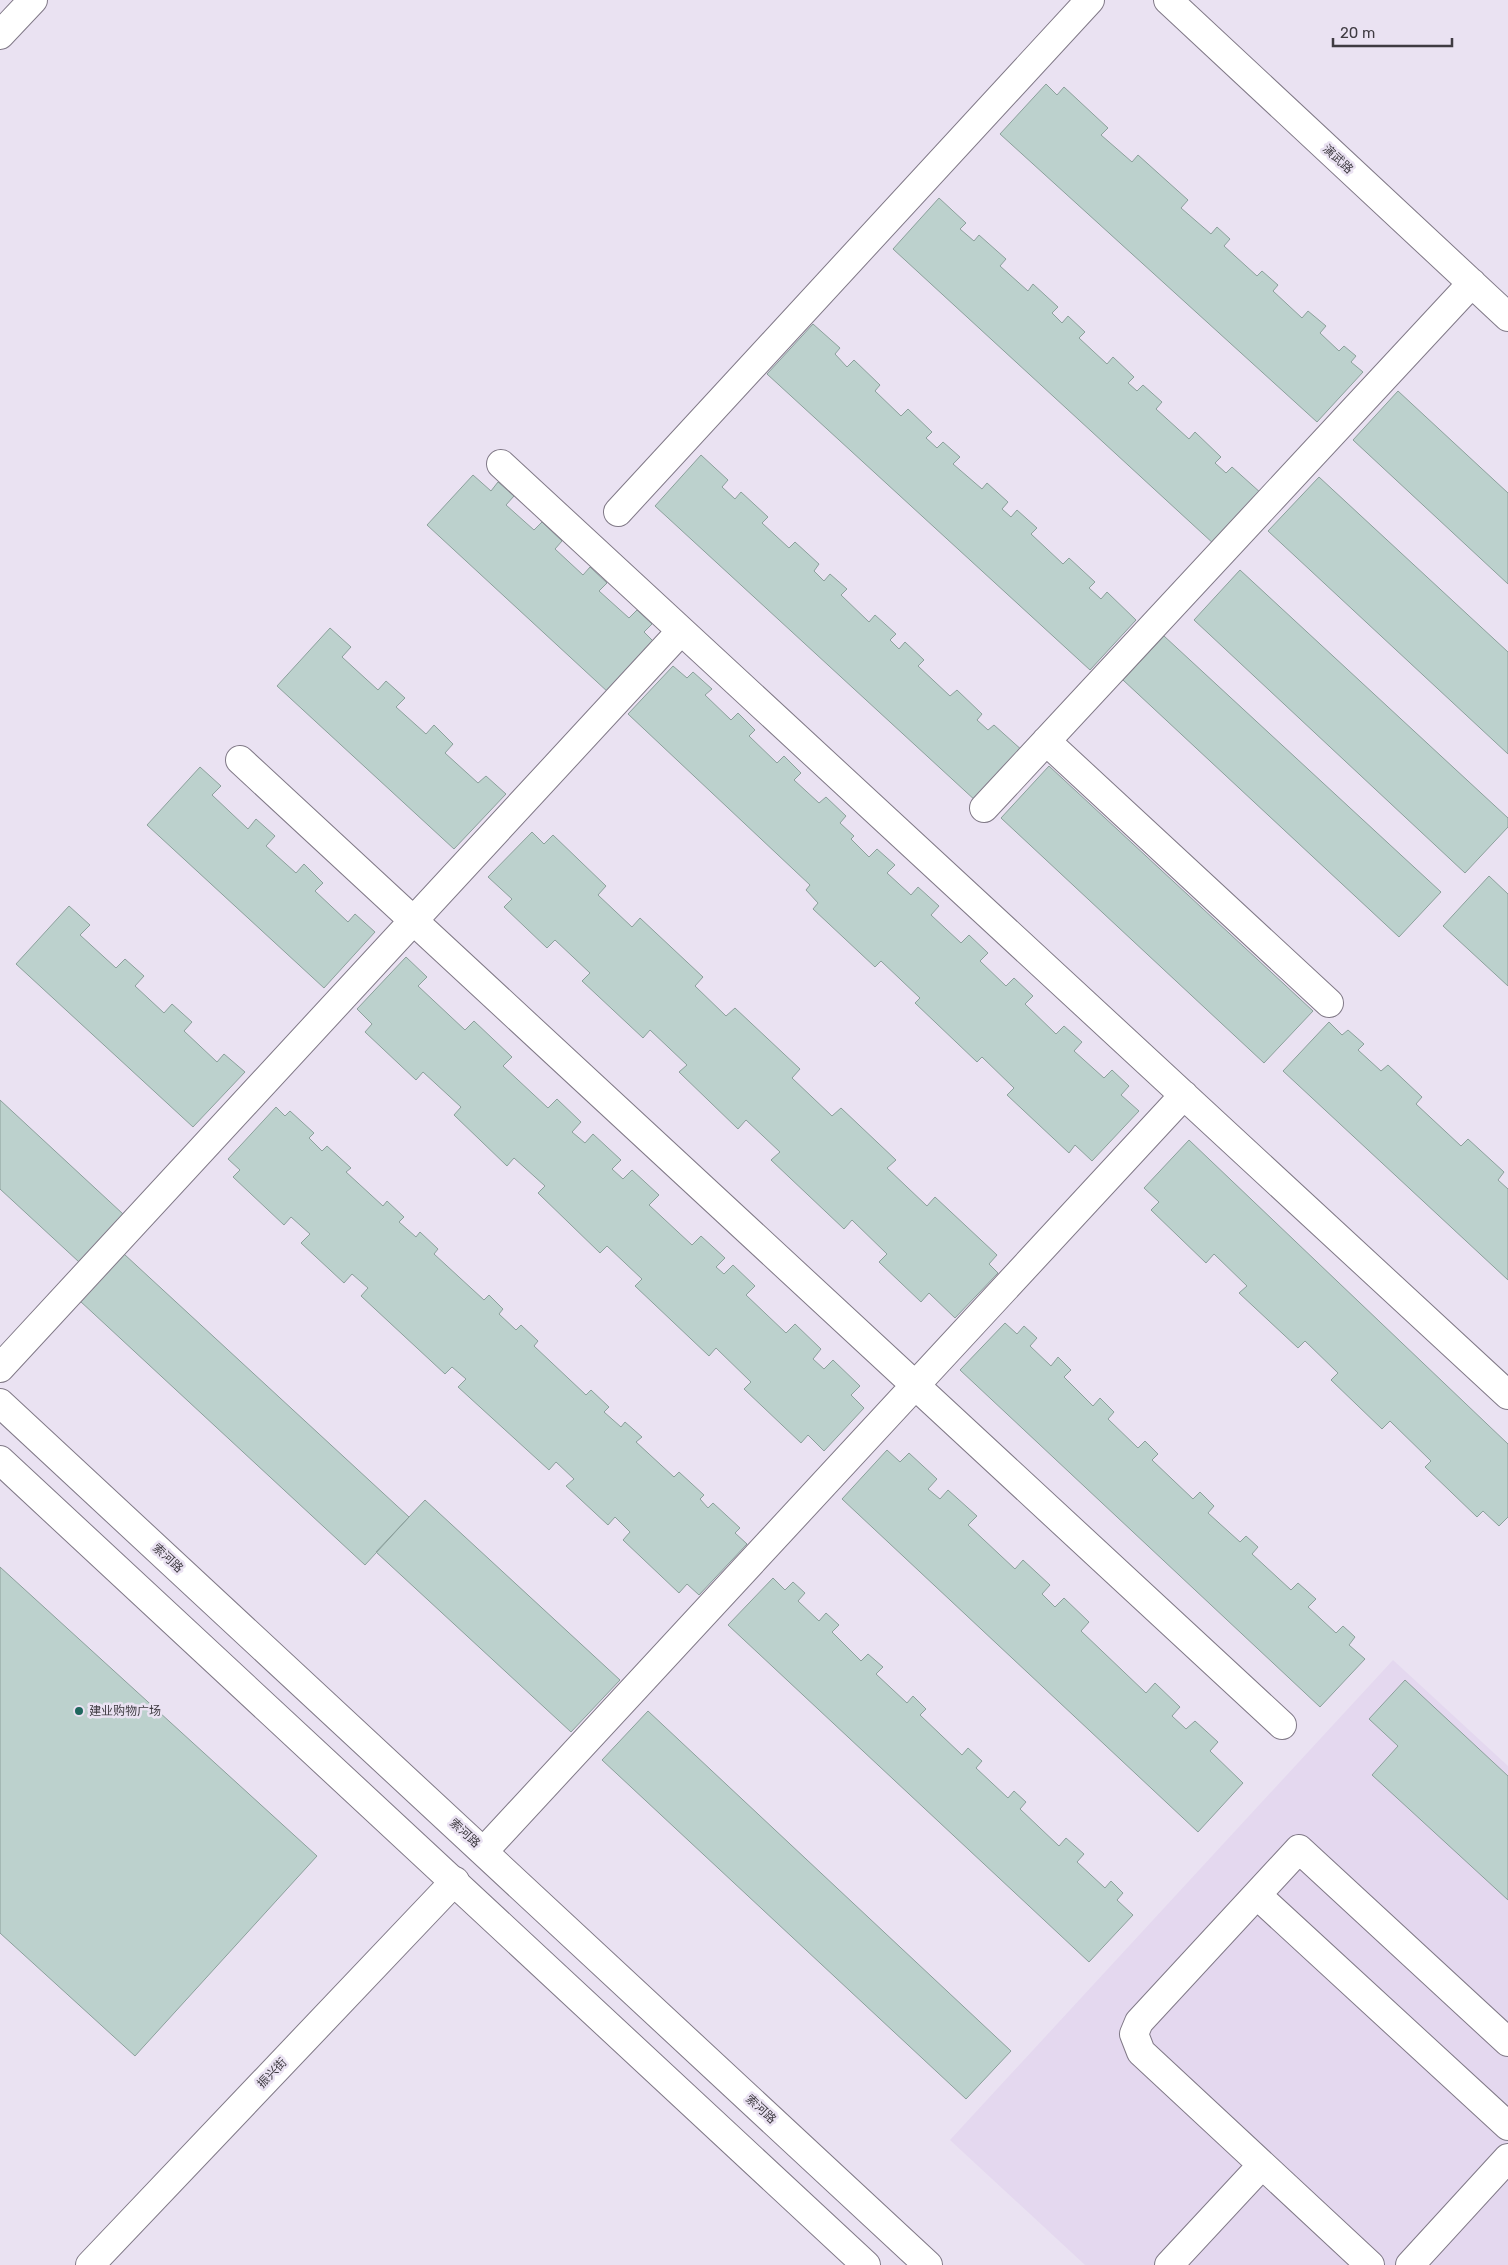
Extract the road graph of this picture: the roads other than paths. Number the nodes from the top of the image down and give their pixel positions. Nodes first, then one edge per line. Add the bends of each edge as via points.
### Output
1 (33, 0) edge
2 (1090, 0) edge
3 (1180, 4) edge
4 (0, 35) edge
5 (1472, 283) junction
6 (1508, 317) edge
7 (501, 464) dead end
8 (618, 512) dead end
9 (682, 631) junction
10 (1046, 741) junction
11 (240, 760) dead end
12 (984, 808) dead end
13 (413, 921) junction
14 (1330, 1003) dead end
15 (1184, 1095) junction
16 (0, 1368) edge
17 (915, 1386) junction
18 (1508, 1395) edge
19 (0, 1403) edge
20 (0, 1460) edge
21 (1282, 1724) dead end
22 (484, 1851) junction
23 (455, 1881) junction
24 (1257, 1894) junction
25 (1508, 2042) edge
26 (1508, 2126) edge
27 (1508, 2158) edge
28 (1262, 2165) junction
29 (90, 2265) edge
30 (866, 2265) edge
31 (928, 2265) edge
32 (1170, 2265) edge
33 (1370, 2265) edge
34 (1410, 2265) edge

1 - 4 main road
2 - 8 main road
3 - 5 main road, 演武路
5 - 6 main road, 演武路
5 - 10 main road
7 - 9 main road
9 - 13 main road
9 - 15 main road
10 - 12 main road
10 - 14 main road
11 - 13 main road
13 - 16 main road
13 - 17 main road
15 - 17 main road
15 - 18 main road
17 - 21 main road
17 - 22 main road
19 - 22 main road, 索河路
20 - 23 main road
22 - 31 main road, 索河路
23 - 29 main road, 振兴街
23 - 30 main road
24 - 25 main road via 1299,1849
24 - 26 main road
24 - 28 main road via 1139,2022 1134,2034 1141,2052
27 - 34 main road
28 - 32 main road
28 - 33 main road

